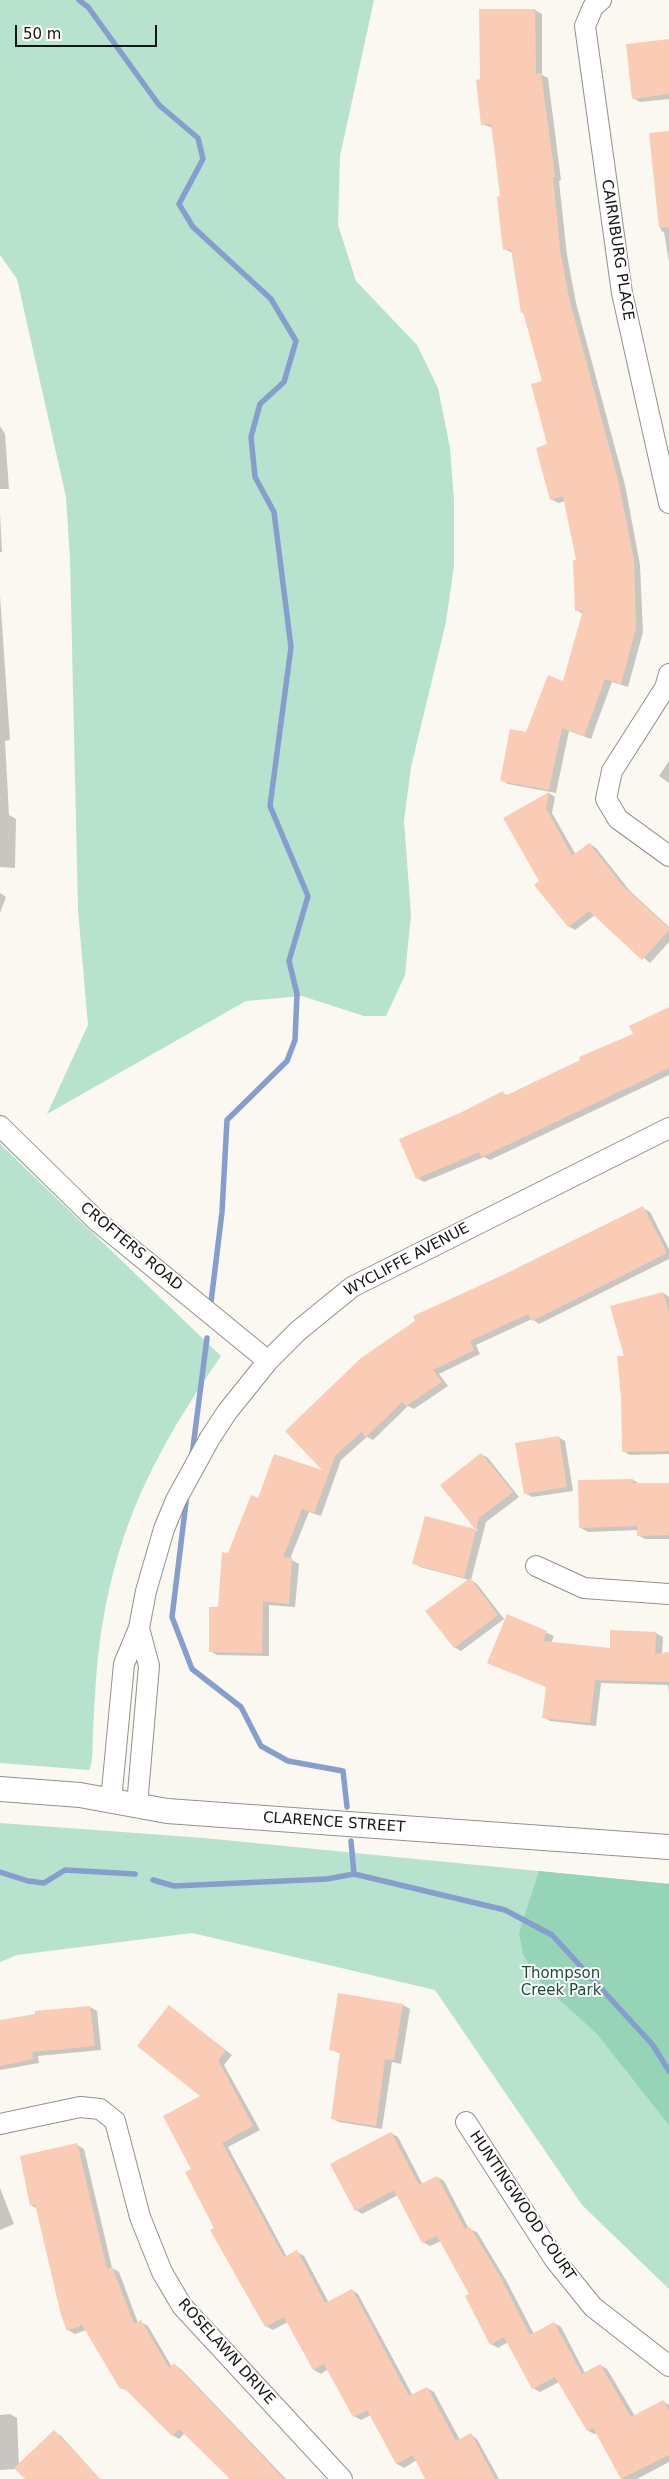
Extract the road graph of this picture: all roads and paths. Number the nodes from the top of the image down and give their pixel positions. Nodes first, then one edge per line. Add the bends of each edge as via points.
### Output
1 (601, 0) edge
2 (669, 503) edge
3 (669, 674) edge
4 (669, 856) edge
5 (0, 1126) edge
6 (667, 1133) edge
7 (268, 1361) junction
8 (536, 1566) dead end
9 (669, 1594) edge
10 (139, 1628) junction
11 (0, 1789) edge
12 (111, 1800) junction
13 (137, 1805) junction
14 (669, 1848) edge
15 (466, 2122) dead end
16 (0, 2124) edge
17 (669, 2366) edge
18 (342, 2479) edge

1 - 2 street, CAIRNBURG PLACE via 593,7 585,26 622,293
3 - 4 street via 665,688 612,771 606,799 618,819
5 - 7 street, CROFTERS ROAD via 97,1221
6 - 7 street, WYCLIFFE AVENUE via 352,1287 298,1331
7 - 10 street, WYCLIFFE AVENUE via 214,1432 176,1500 154,1560
8 - 9 street via 584,1588
10 - 12 street, WYCLIFFE AVENUE via 124,1664
10 - 13 street, WYCLIFFE AVENUE via 149,1666
11 - 12 street, CLARENCE STREET
12 - 13 street, CLARENCE STREET
13 - 14 street, CLARENCE STREET via 167,1810
15 - 17 street, HUNTINGWOOD COURT via 554,2260 593,2307
16 - 18 street, ROSELAWN DRIVE via 80,2107 100,2108 115,2121 140,2217 162,2272 182,2306

